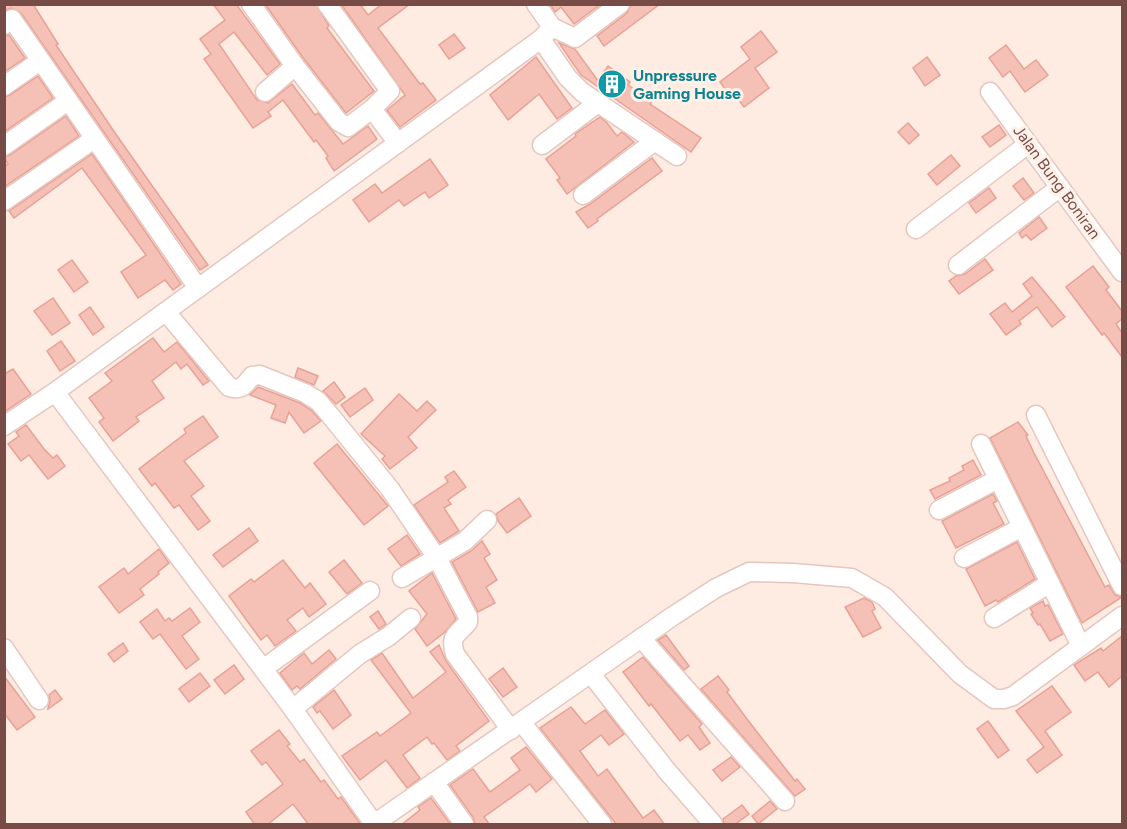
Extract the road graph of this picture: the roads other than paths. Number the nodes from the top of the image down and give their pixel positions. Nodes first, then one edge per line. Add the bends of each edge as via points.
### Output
1 (251, 4) edge
2 (327, 4) edge
3 (536, 4) edge
4 (620, 4) edge
5 (4, 25) edge
6 (546, 33) junction
7 (40, 61) junction
8 (295, 66) junction
9 (4, 86) edge
10 (265, 92) dead end
11 (990, 92) dead end
12 (68, 101) junction
13 (599, 102) junction
14 (372, 110) junction
15 (94, 139) junction
16 (654, 141) junction
17 (398, 143) junction
18 (1028, 144) junction
19 (542, 145) dead end
20 (4, 146) edge
21 (677, 156) dead end
22 (1060, 186) junction
23 (583, 195) dead end
24 (4, 201) edge
25 (916, 229) dead end
26 (958, 264) dead end
27 (1122, 272) edge
28 (198, 288) junction
29 (166, 312) junction
30 (55, 392) junction
31 (1036, 415) dead end
32 (4, 426) edge
33 (981, 444) dead end
34 (998, 479) junction
35 (939, 510) dead end
36 (487, 520) dead end
37 (1022, 527) junction
38 (437, 558) junction
39 (964, 558) dead end
40 (402, 578) dead end
41 (1050, 584) junction
42 (1122, 586) edge
43 (370, 591) dead end
44 (1122, 616) edge
45 (411, 618) dead end
46 (994, 618) dead end
47 (641, 638) junction
48 (1081, 646) junction
49 (4, 648) edge
50 (263, 669) junction
51 (591, 674) junction
52 (39, 700) dead end
53 (293, 709) junction
54 (516, 727) junction
55 (434, 782) junction
56 (785, 801) dead end
57 (372, 823) edge
58 (464, 825) edge
59 (602, 825) edge
60 (713, 825) edge

1 - 8 street
2 - 14 street via 389,88
3 - 6 street
4 - 6 street via 574,38
5 - 7 street via 12,19
6 - 13 street via 576,88
6 - 17 street
7 - 9 street
7 - 12 street
8 - 10 street
8 - 14 street via 345,126
11 - 18 street, Jalan Bung Boniran
12 - 15 street
12 - 20 street
13 - 16 street
13 - 19 street
14 - 17 street
15 - 24 street
15 - 28 street
16 - 21 street
16 - 23 street
17 - 28 street
18 - 22 street, Jalan Bung Boniran
18 - 25 street
22 - 26 street
22 - 27 street, Jalan Bung Boniran
28 - 29 street
29 - 30 street
29 - 38 street via 229,387 237,390 252,376 260,375 318,401 390,489
30 - 32 street
30 - 50 street
31 - 42 street
33 - 34 street
34 - 35 street
34 - 37 street
36 - 38 street via 465,541
37 - 39 street
37 - 41 street
38 - 40 street
38 - 54 street via 468,616 468,622 453,641 455,654
41 - 46 street
41 - 48 street
43 - 50 street
44 - 48 street
45 - 53 street
47 - 48 street via 716,588 749,572 852,578 885,597 960,674 994,699 1013,696
47 - 51 street
47 - 56 street
49 - 52 street
50 - 53 street
51 - 54 street
51 - 60 street
53 - 57 street
54 - 55 street
54 - 59 street
55 - 57 street
55 - 58 street

